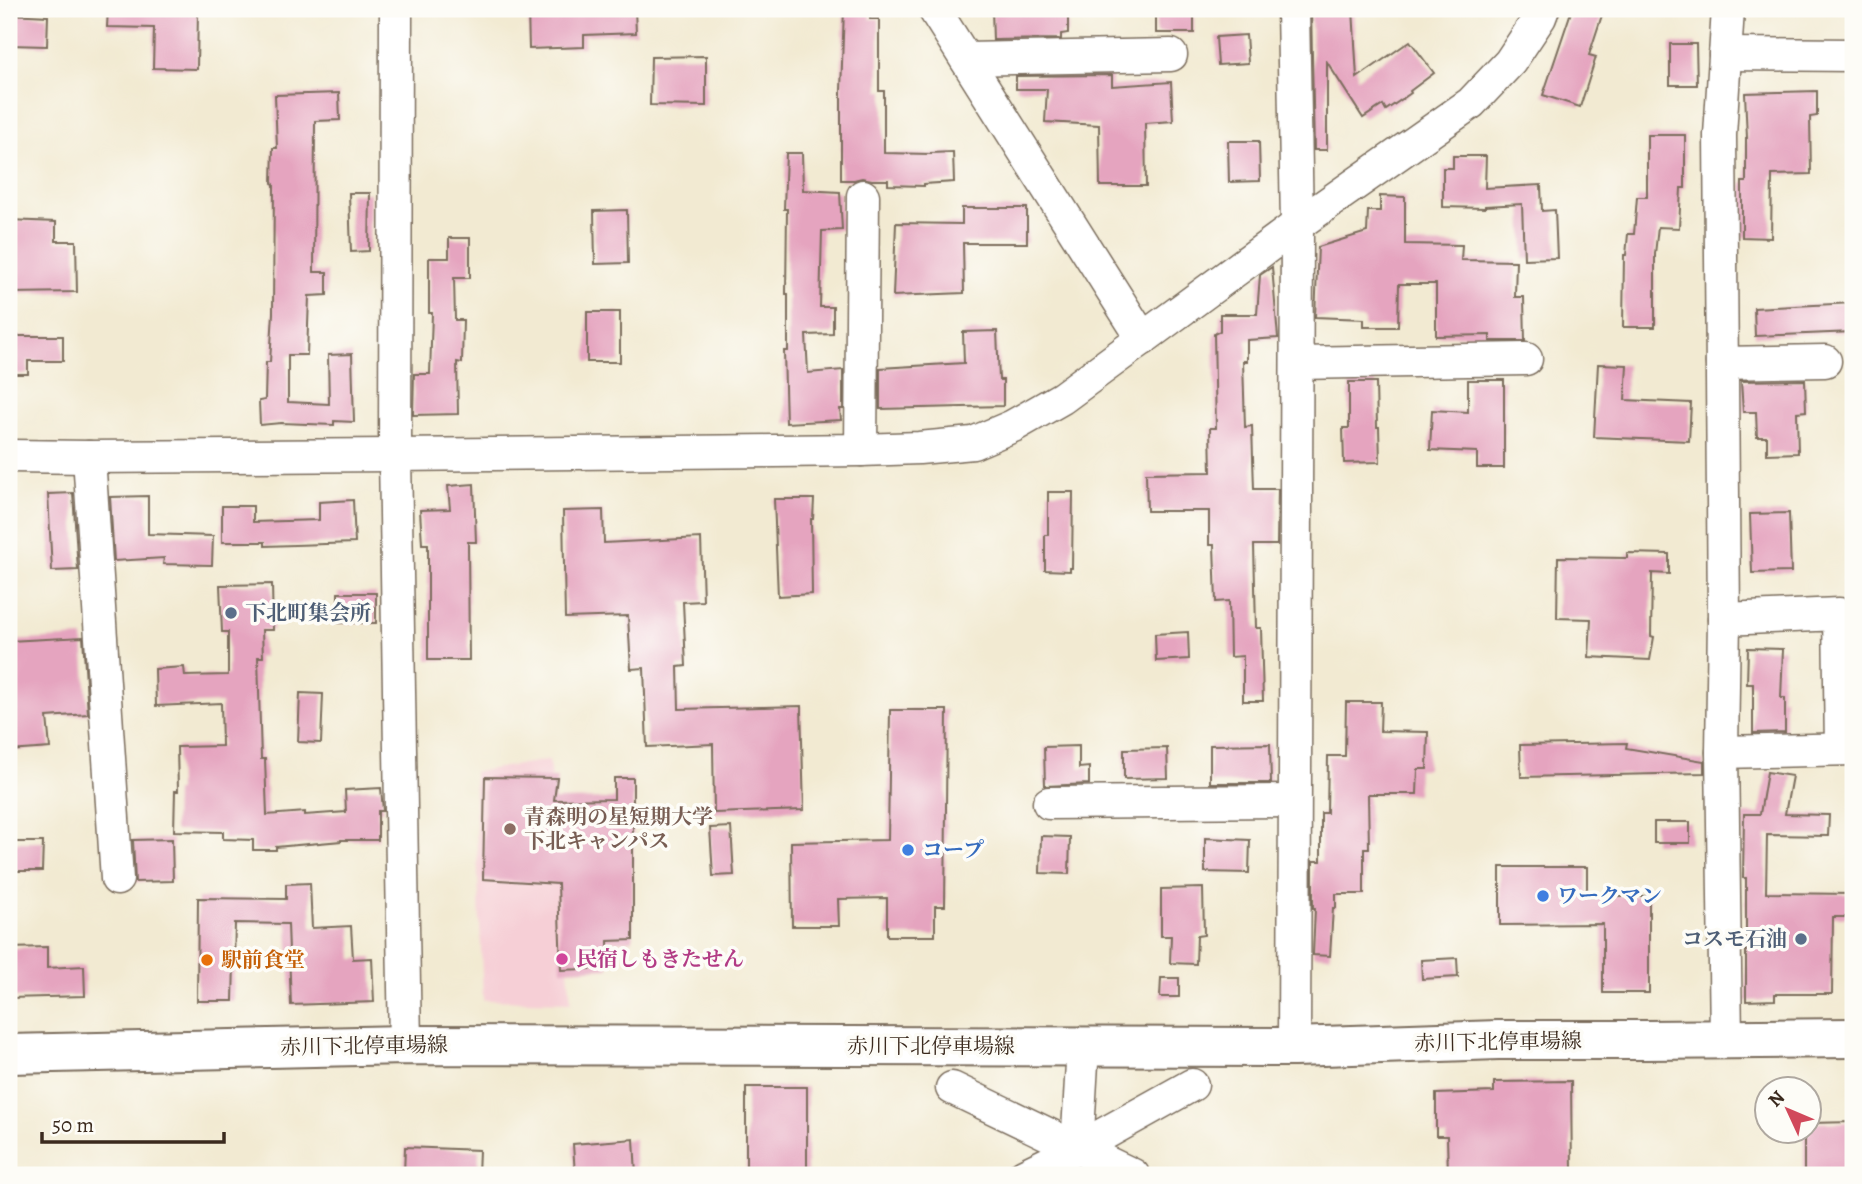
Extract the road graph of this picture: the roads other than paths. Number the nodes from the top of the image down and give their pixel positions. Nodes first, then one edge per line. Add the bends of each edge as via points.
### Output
1 (396, 9) edge
2 (934, 9) edge
3 (1293, 9) edge
4 (1543, 9) edge
5 (1728, 9) edge
6 (1725, 54) junction
7 (1171, 55) dead end
8 (1853, 55) edge
9 (966, 59) junction
10 (863, 196) dead end
11 (1297, 225) junction
12 (1143, 339) junction
13 (1526, 359) dead end
14 (1825, 361) dead end
15 (1297, 362) junction
16 (1722, 363) junction
17 (861, 450) junction
18 (395, 455) junction
19 (9, 456) edge
20 (89, 457) junction
21 (1724, 620) junction
22 (1847, 749) edge
23 (1722, 752) junction
24 (1294, 801) junction
25 (1049, 803) dead end
26 (117, 878) dead end
27 (1853, 1038) edge
28 (1727, 1039) junction
29 (405, 1045) junction
30 (1083, 1046) junction
31 (1294, 1047) junction
32 (9, 1054) edge
33 (1192, 1085) dead end
34 (952, 1088) dead end
35 (1077, 1149) junction
36 (1024, 1175) edge
37 (1133, 1175) edge

1 - 18 street
2 - 9 street
3 - 11 street
4 - 11 street via 1510,62 1471,103
5 - 6 street
6 - 8 street
6 - 16 street via 1720,135
7 - 9 street
9 - 12 street
10 - 17 street
11 - 12 street
11 - 15 street
12 - 17 street via 1062,398 973,443
13 - 15 street
14 - 16 street
15 - 24 street
16 - 21 street
17 - 18 street
18 - 20 street
18 - 29 street
19 - 20 street
20 - 26 street
21 - 22 street via 1839,614
21 - 23 street
22 - 23 street
23 - 28 street
24 - 25 street
24 - 31 street
27 - 28 main road, 赤川下北停車場線
28 - 31 main road, 赤川下北停車場線
29 - 30 main road, 赤川下北停車場線
29 - 32 main road, 赤川下北停車場線
30 - 31 main road, 赤川下北停車場線
30 - 35 street
33 - 35 street
34 - 35 street
35 - 36 street
35 - 37 street

